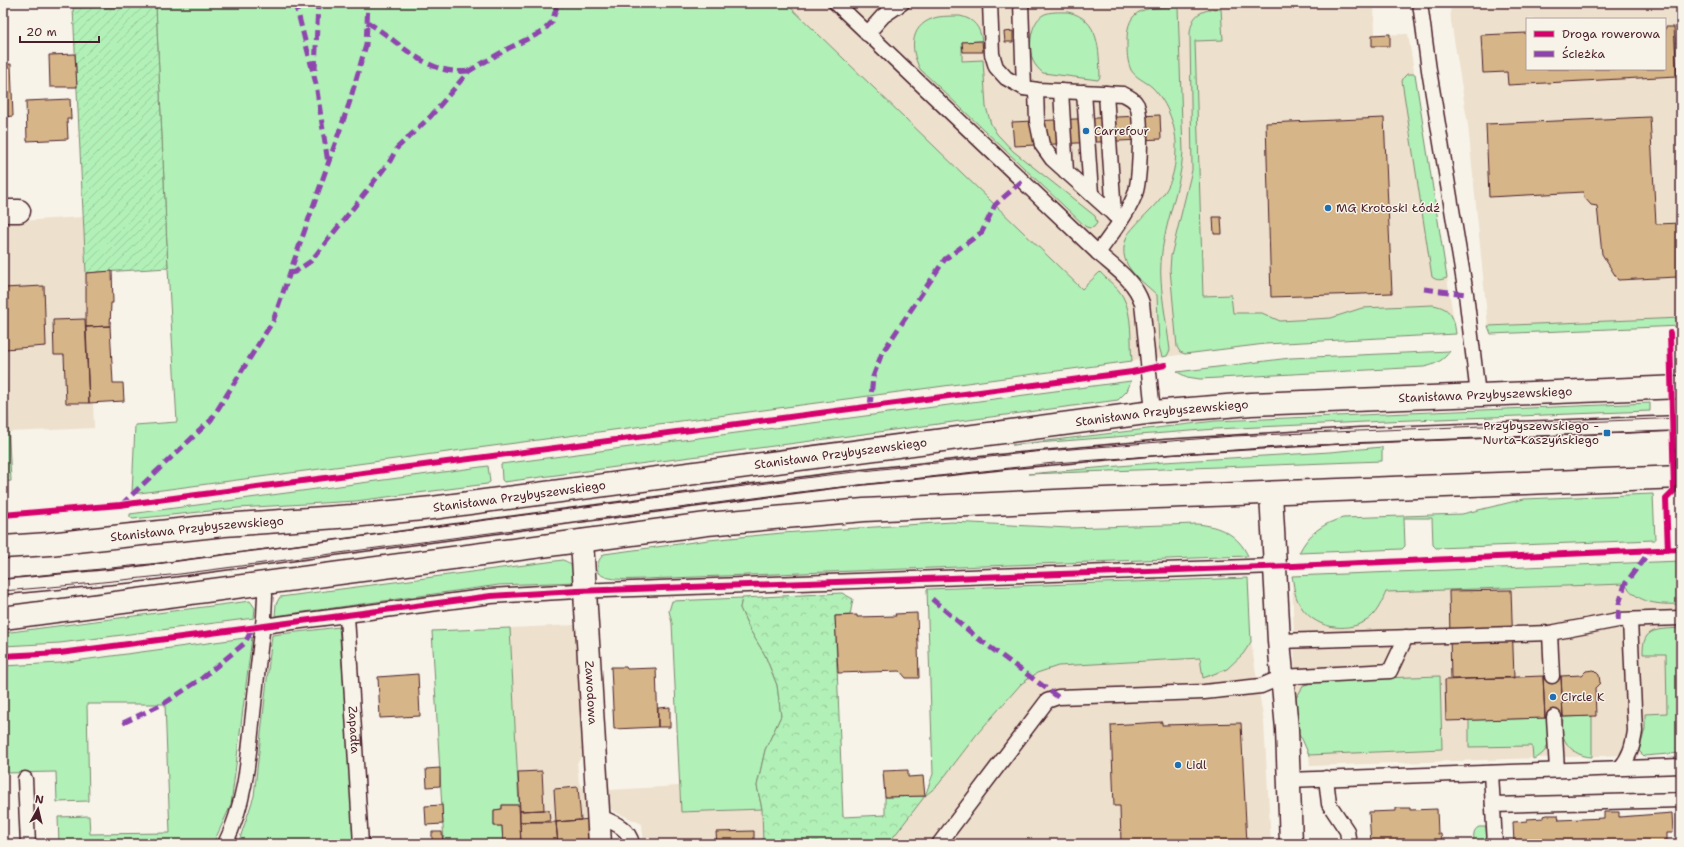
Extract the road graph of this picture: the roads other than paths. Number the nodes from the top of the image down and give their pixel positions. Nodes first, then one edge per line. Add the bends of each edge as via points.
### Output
1 (836, 3) edge
2 (902, 3) edge
3 (990, 3) edge
4 (1021, 3) edge
5 (1420, 3) edge
6 (867, 34) junction
7 (1030, 89) junction
8 (1061, 91) junction
9 (1084, 92) junction
10 (1106, 93) junction
11 (1066, 172) junction
12 (1091, 194) junction
13 (1117, 217) junction
14 (1098, 254) junction
15 (1681, 387) edge
16 (1478, 395) junction
17 (1153, 412) junction
18 (1681, 423) edge
19 (1681, 477) edge
20 (1271, 493) junction
21 (582, 541) junction
22 (3, 547) edge
23 (1275, 566) junction
24 (264, 583) junction
25 (3, 587) edge
26 (585, 591) junction
27 (347, 616) junction
28 (3, 618) edge
29 (1681, 618) edge
30 (1630, 620) junction
31 (263, 626) junction
32 (1550, 633) junction
33 (1406, 637) junction
34 (1279, 641) junction
35 (1552, 676) dead end
36 (1282, 677) junction
37 (1554, 717) dead end
38 (1681, 766) edge
39 (1620, 768) junction
40 (1557, 770) junction
41 (1491, 772) junction
42 (1326, 778) junction
43 (25, 779) dead end
44 (1288, 780) junction
45 (1681, 800) edge
46 (1493, 805) junction
47 (598, 816) junction
48 (28, 844) edge
49 (225, 844) edge
50 (361, 844) edge
51 (600, 844) edge
52 (632, 844) edge
53 (939, 844) edge
54 (1291, 844) edge
55 (1349, 844) edge
56 (1495, 844) edge

1 - 6 lane
2 - 6 lane via 883,16
3 - 7 lane via 992,54 996,67 1006,78
4 - 7 lane
5 - 16 lane via 1466,288
6 - 14 lane
7 - 8 lane
7 - 11 lane via 1042,145
8 - 9 lane
8 - 11 lane
9 - 10 lane
9 - 12 lane
10 - 13 lane
10 - 13 lane via 1123,94 1134,99 1137,106 1140,148 1136,191
11 - 12 lane
12 - 13 lane
13 - 14 lane
14 - 17 lane via 1131,282 1142,303
15 - 16 main road, Stanisława Przybyszewskiego
16 - 17 main road, Stanisława Przybyszewskiego via 1251,404
17 - 22 main road, Stanisława Przybyszewskiego via 388,513 224,525
18 - 25 lane via 1360,435 1166,447 1011,461 829,481 132,575
19 - 20 main road
20 - 21 main road via 864,510 708,524
20 - 23 main road
21 - 24 main road
21 - 26 main road, Zawodowa
23 - 26 lane
23 - 34 main road
24 - 28 main road
24 - 31 lane
26 - 27 lane via 491,596
26 - 47 main road, Zawodowa
27 - 31 lane
27 - 50 lane, Zapadła
29 - 30 lane
30 - 32 lane
30 - 39 lane via 1635,731 1632,749
31 - 49 lane via 243,796 234,826
32 - 33 lane
32 - 35 lane
33 - 34 lane
33 - 36 lane via 1390,671
34 - 36 main road
36 - 44 main road
36 - 53 lane via 1249,688 1058,697 1046,701
37 - 40 lane
38 - 39 lane
39 - 40 lane
40 - 41 lane
41 - 42 lane
41 - 46 lane
42 - 44 lane
42 - 55 lane via 1329,804 1347,831
43 - 48 lane
44 - 54 main road
45 - 46 lane
46 - 56 lane
47 - 51 main road, Zawodowa
47 - 52 lane via 627,831

